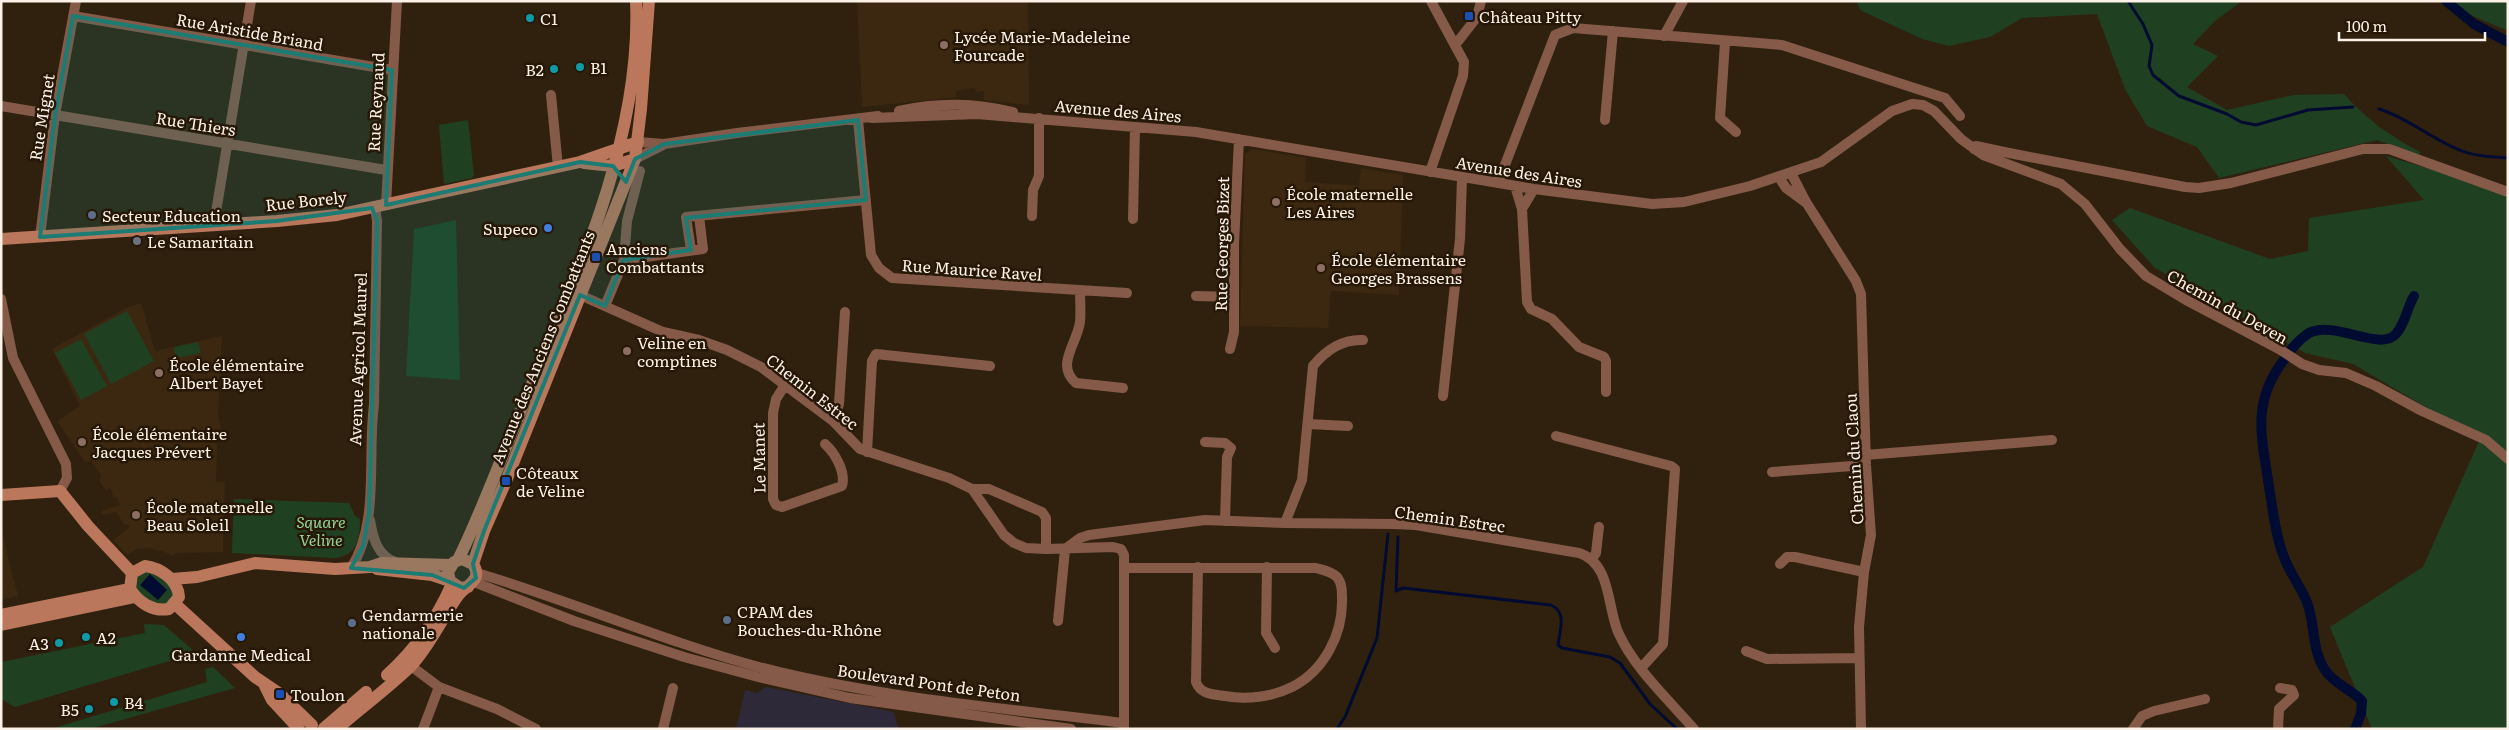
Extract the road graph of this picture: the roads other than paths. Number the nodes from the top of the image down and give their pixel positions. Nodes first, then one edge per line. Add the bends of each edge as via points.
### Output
1 (76, 1) edge
2 (250, 1) edge
3 (396, 1) edge
4 (636, 1) edge
5 (649, 1) edge
6 (1431, 1) edge
7 (1481, 1) edge
8 (1683, 1) edge
9 (74, 16) junction
10 (1613, 31) junction
11 (1664, 36) junction
12 (1725, 42) junction
13 (1456, 44) junction
14 (242, 45) junction
15 (392, 70) junction
16 (551, 95) dead end
17 (1, 106) edge
18 (55, 115) junction
19 (624, 116) junction
20 (1960, 116) dead end
21 (1038, 118) junction
22 (858, 120) junction
23 (1605, 120) dead end
24 (1135, 127) junction
25 (1736, 132) dead end
26 (1962, 138) joint
27 (1239, 139) junction
28 (638, 142) junction
29 (227, 144) junction
30 (664, 144) junction
31 (617, 149) junction
32 (1974, 149) junction
33 (647, 153) junction
34 (603, 154) junction
35 (580, 162) junction
36 (637, 165) junction
37 (613, 166) junction
38 (558, 167) junction
39 (386, 170) junction
40 (1430, 172) junction
41 (1792, 173) junction
42 (1778, 177) junction
43 (1462, 178) junction
44 (1498, 183) junction
45 (1515, 186) junction
46 (624, 187) junction
47 (1534, 189) junction
48 (2508, 192) edge
49 (866, 200) junction
50 (1806, 202) junction
51 (380, 206) junction
52 (1522, 209) junction
53 (1032, 216) dead end
54 (1133, 219) dead end
55 (214, 224) junction
56 (40, 237) junction
57 (1, 239) edge
58 (628, 259) junction
59 (1080, 291) junction
60 (1128, 294) dead end
61 (580, 295) junction
62 (1196, 296) dead end
63 (1234, 297) junction
64 (1, 299) edge
65 (606, 306) junction
66 (845, 312) dead end
67 (1363, 340) dead end
68 (1230, 349) dead end
69 (990, 366) dead end
70 (785, 385) junction
71 (1123, 388) dead end
72 (1606, 392) dead end
73 (1443, 396) dead end
74 (833, 422) junction
75 (1308, 424) junction
76 (1348, 426) dead end
77 (1556, 436) dead end
78 (2052, 440) dead end
79 (1205, 442) dead end
80 (825, 444) dead end
81 (867, 452) junction
82 (2508, 459) edge
83 (1866, 460) junction
84 (1772, 472) dead end
85 (972, 489) junction
86 (60, 491) junction
87 (1, 495) edge
88 (369, 512) junction
89 (1225, 521) junction
90 (1285, 523) junction
91 (1599, 527) dead end
92 (1046, 549) junction
93 (1064, 550) junction
94 (1592, 559) junction
95 (395, 562) junction
96 (454, 562) junction
97 (1780, 564) dead end
98 (370, 567) junction
99 (1267, 567) junction
100 (351, 568) junction
101 (1124, 568) junction
102 (1198, 568) junction
103 (1864, 572) junction
104 (132, 573) junction
105 (473, 576) junction
106 (172, 579) junction
107 (451, 582) junction
108 (133, 593) junction
109 (175, 604) junction
110 (1, 615) edge
111 (1058, 621) dead end
112 (1, 625) edge
113 (1275, 648) dead end
114 (1746, 651) dead end
115 (1860, 658) junction
116 (411, 666) junction
117 (1641, 668) junction
118 (265, 686) junction
119 (439, 687) junction
120 (673, 688) dead end
121 (2280, 688) dead end
122 (2204, 699) dead end
123 (1124, 726) edge
124 (320, 728) edge
125 (299, 729) edge
126 (423, 729) edge
127 (536, 729) edge
128 (663, 729) edge
129 (1071, 729) edge
130 (1694, 729) edge
131 (1861, 729) edge
132 (2133, 729) edge
133 (2278, 729) edge

1 - 9 street, Rue Mignet
2 - 14 street
3 - 15 street, Rue Reynaud
4 - 19 main road, Avenue des Anciens Combattants via 636,38
5 - 28 main road, Avenue des Anciens Combattants
6 - 13 street
7 - 13 street via 1477,17
8 - 11 street
9 - 14 street, Rue Aristide Briand
9 - 18 street, Rue Mignet
10 - 11 street
10 - 23 street
10 - 44 street via 1572,28 1555,35
11 - 12 street
12 - 20 street via 1782,45 1945,98
12 - 25 street via 1720,118
13 - 40 street via 1464,62 1463,76
14 - 15 street, Rue Aristide Briand
14 - 29 street
15 - 39 street, Rue Reynaud
16 - 38 street
17 - 18 street, Rue Thiers
18 - 29 street, Rue Thiers
18 - 56 street, Rue Mignet
19 - 28 main road
19 - 31 main road, Avenue des Anciens Combattants
21 - 22 street, Avenue des Aires via 939,114
21 - 24 street, Avenue des Aires
21 - 53 street via 1038,176 1033,190
22 - 30 street, Avenue des Aires
22 - 49 street, Rue Maurice Ravel
24 - 27 street, Avenue des Aires
24 - 54 street
26 - 32 street, Chemin du Deven
26 - 41 street, Avenue des Aires via 1929,106 1912,104 1885,116 1821,162
27 - 40 street, Avenue des Aires
27 - 63 street, Rue Georges Bizet
28 - 30 street, Avenue des Aires
28 - 31 main road, Rue Borely
28 - 33 street
28 - 36 main road, Avenue des Anciens Combattants
29 - 39 street, Rue Thiers
29 - 55 street
30 - 33 street, Avenue des Aires
31 - 34 main road, Rue Borely
31 - 37 main road, Avenue des Anciens Combattants
32 - 48 street via 1982,145 2004,152 2199,188 2231,183 2363,149 2389,150
32 - 82 street, Chemin du Deven via 2061,184 2085,204 2146,276 2302,364 2346,373 2376,386 2486,440
33 - 36 street, Avenue des Aires
34 - 35 main road, Rue Borely
34 - 37 main road
35 - 37 main road, Rue Borely
35 - 38 main road, Rue Borely
36 - 37 main road
36 - 46 main road, Avenue des Anciens Combattants
36 - 58 street via 627,221
37 - 46 main road
37 - 96 main road, Avenue des Anciens Combattants via 603,207 577,276
38 - 51 main road, Rue Borely
39 - 51 street, Rue Reynaud
40 - 43 street, Avenue des Aires
41 - 42 street, Avenue des Aires
41 - 50 street, Chemin du Claou
42 - 47 street, Avenue des Aires via 1684,202 1652,204
42 - 50 street, Chemin du Claou via 1786,188
43 - 44 street, Avenue des Aires
43 - 73 street via 1460,239
44 - 45 street, Avenue des Aires
45 - 47 street, Avenue des Aires
45 - 52 street
46 - 61 main road, Avenue des Anciens Combattants
47 - 52 street
49 - 58 street via 686,218 691,250
49 - 59 street, Rue Maurice Ravel via 871,255 879,268 892,278
50 - 83 street, Chemin du Claou via 1861,294
51 - 55 main road, Rue Borely via 277,221
51 - 88 street, Avenue Agricol Maurel
52 - 72 street via 1527,302 1531,309 1552,318 1579,347 1604,357
55 - 56 main road, Rue Borely
56 - 57 main road, Rue Borely
58 - 65 street
59 - 60 street, Rue Maurice Ravel
59 - 71 street via 1080,324 1068,354 1067,371 1076,383
61 - 65 street, Chemin Estrec
61 - 105 main road, Avenue des Anciens Combattants
62 - 63 street
63 - 68 street, Rue Georges Bizet via 1234,332
64 - 86 street via 13,358 66,464 67,478
65 - 70 street, Chemin Estrec via 663,332 727,350 761,367
66 - 74 street via 839,404
67 - 75 street via 1347,340 1321,356 1313,366
69 - 81 street via 876,354 872,361
70 - 74 street, Chemin Estrec
70 - 80 street, Le Manet via 776,399 773,413 773,499 776,505 782,507 842,486 844,480 834,452
74 - 81 street, Chemin Estrec
75 - 76 street
75 - 90 street via 1302,480
77 - 117 street via 1674,469 1663,644
78 - 83 street
79 - 89 street via 1225,443 1231,448 1226,457
81 - 85 street, Chemin Estrec via 949,478
83 - 84 street
83 - 103 street, Chemin du Claou via 1871,535
85 - 92 street, Chemin Estrec via 1004,535 1026,548
85 - 92 street, Chemin Estrec via 989,489 1042,512 1046,518
86 - 87 main road
86 - 104 main road
88 - 95 street, Avenue Agricol Maurel via 377,548
88 - 100 street, Avenue Agricol Maurel via 363,546
89 - 90 street, Chemin Estrec
89 - 93 street, Chemin Estrec via 1165,524 1089,535
90 - 94 street, Chemin Estrec via 1416,525 1579,553
91 - 94 street via 1596,553
92 - 93 street, Chemin Estrec
93 - 101 street via 1121,549
93 - 111 street
94 - 117 street via 1604,580 1618,633
95 - 96 main road
95 - 98 main road
96 - 105 main road via 466,560
96 - 107 main road via 448,572
97 - 103 street via 1787,557
98 - 100 main road
98 - 107 main road via 432,575
99 - 102 street
99 - 102 street via 1316,568 1336,577 1342,593 1340,624 1326,655 1303,679 1278,692 1234,698 1206,693 1196,682
99 - 113 street via 1266,633
100 - 106 main road via 255,563 198,577
101 - 102 street
101 - 123 street
103 - 115 street, Chemin du Claou
104 - 106 main road via 145,566 153,567
104 - 108 main road
105 - 107 main road via 460,588
105 - 116 main road, Avenue des Anciens Combattants
105 - 123 street, Boulevard Pont de Peton via 496,577 687,646 759,667 856,689
105 - 129 street, Boulevard Pont de Peton via 574,621 758,677 850,698
106 - 109 main road via 178,588 179,597
107 - 124 main road via 443,605 408,656
108 - 109 main road via 154,610 169,609
108 - 110 main road
108 - 112 main road
109 - 118 main road
114 - 115 street via 1767,658
115 - 131 street, Chemin du Claou
116 - 119 street
116 - 124 main road, Avenue des Anciens Combattants
117 - 130 street
118 - 124 main road via 280,694
118 - 125 main road via 272,700
119 - 126 street
119 - 127 street via 497,709
120 - 128 street
121 - 133 street via 2292,690 2294,695 2279,709
122 - 132 street via 2142,716

